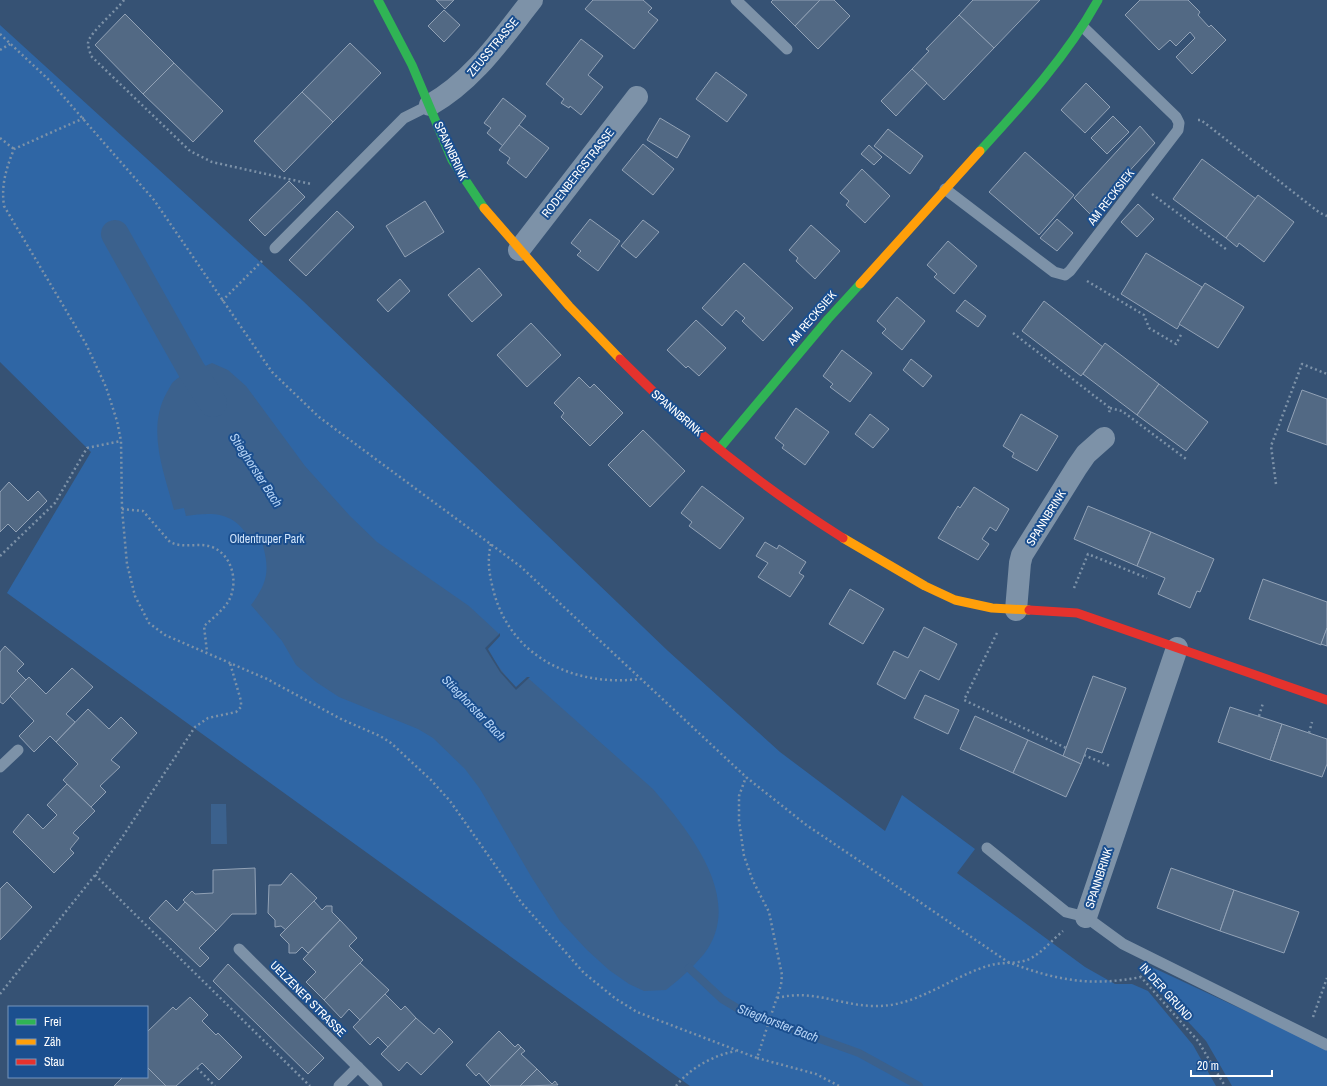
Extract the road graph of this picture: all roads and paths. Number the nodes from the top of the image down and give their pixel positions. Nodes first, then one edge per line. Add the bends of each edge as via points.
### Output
1 (124, 0) edge
2 (378, 0) edge
3 (532, 0) edge
4 (736, 0) edge
5 (1098, 0) edge
6 (1083, 27) junction
7 (0, 34) edge
8 (10, 44) junction
9 (787, 49) dead end
10 (0, 50) edge
11 (638, 97) dead end
12 (430, 105) junction
13 (1176, 117) junction
14 (84, 118) junction
15 (0, 138) edge
16 (14, 149) junction
17 (1138, 183) junction
18 (945, 189) junction
19 (333, 190) junction
20 (1327, 216) edge
21 (275, 248) joint
22 (1226, 248) dead end
23 (519, 250) junction
24 (1070, 271) junction
25 (222, 301) junction
26 (1013, 333) dead end
27 (1182, 333) dead end
28 (1327, 374) edge
29 (1110, 408) junction
30 (1104, 438) joint
31 (121, 441) junction
32 (719, 449) junction
33 (1186, 459) dead end
34 (1276, 484) dead end
35 (122, 509) junction
36 (491, 544) junction
37 (0, 556) edge
38 (1147, 578) dead end
39 (1016, 610) junction
40 (1064, 611) junction
41 (1177, 648) junction
42 (207, 652) junction
43 (230, 663) junction
44 (640, 679) junction
45 (1327, 700) edge
46 (1066, 748) dead end
47 (18, 750) dead end
48 (0, 767) edge
49 (746, 778) junction
50 (987, 848) dead end
51 (95, 875) junction
52 (1086, 917) junction
53 (239, 949) dead end
54 (1008, 962) junction
55 (1136, 972) dead end
56 (1141, 977) junction
57 (1327, 978) edge
58 (0, 994) edge
59 (777, 998) junction
60 (1314, 1016) dead end
61 (1327, 1045) edge
62 (738, 1051) junction
63 (757, 1058) junction
64 (358, 1067) junction
65 (197, 1068) dead end
66 (215, 1086) edge
67 (310, 1086) edge
68 (339, 1086) edge
69 (377, 1086) edge
70 (676, 1086) edge
71 (839, 1086) edge
72 (1224, 1086) edge

1 - 19 path via 90,37 88,43 91,56 176,139 190,151 212,162
2 - 12 street, SPANNBRINK via 410,57
3 - 12 street, ZEUSSTRASSE via 477,69
4 - 9 lane
5 - 6 street, AM RECKSIEK
6 - 13 lane
6 - 18 street, AM RECKSIEK via 1040,83
7 - 8 path
8 - 10 path
8 - 14 path via 49,80
11 - 23 street, RODENBERGSTRASSE
12 - 19 lane via 404,118
12 - 23 street, SPANNBRINK via 460,174 474,196
13 - 17 lane, AM RECKSIEK via 1178,130
13 - 20 path via 1201,120
14 - 16 path
14 - 25 path via 167,217
15 - 16 path
16 - 31 path via 4,174 4,206 97,365 117,421
17 - 22 path
17 - 24 lane, AM RECKSIEK
18 - 24 lane via 1054,272 1065,274
18 - 32 street, AM RECKSIEK via 828,319
19 - 21 lane
21 - 25 path
23 - 32 street, SPANNBRINK via 627,367
24 - 27 path via 1144,315 1149,328 1176,344
25 - 36 path via 272,372 319,417
26 - 29 path
28 - 34 path via 1302,364 1271,446
29 - 30 path
29 - 33 path via 1122,411
30 - 39 street, SPANNBRINK via 1086,454 1022,555
31 - 35 path
31 - 37 path via 88,448 54,503
32 - 39 street, SPANNBRINK via 819,524 929,588 965,603 986,608
35 - 42 path via 130,582 149,623 165,635
35 - 42 path via 143,511 170,542 176,545 201,544 213,547 229,562 233,587 228,602 204,626
36 - 44 path via 520,566
36 - 44 path via 487,557 496,600 513,634 532,652 572,674 595,680
38 - 40 path via 1088,554
39 - 40 street, SPANNBRINK
39 - 46 path via 997,633 964,700
40 - 41 street, SPANNBRINK via 1077,613
41 - 45 street, SPANNBRINK
41 - 52 street, SPANNBRINK
42 - 43 path
43 - 51 path via 242,701 241,707 236,712 208,718 194,727
43 - 62 path via 391,743 450,801 521,902 584,972 616,999 637,1012
44 - 49 path
47 - 48 lane
49 - 54 path via 805,824
49 - 59 path via 739,796 739,821 744,856 772,924 782,975
50 - 52 lane via 1066,912
51 - 58 path
51 - 67 path
52 - 54 path via 1063,931 1028,960
52 - 61 lane, SPANNBRINK via 1123,944
53 - 64 lane, UELZENER STRASSE
54 - 56 path via 1059,979 1094,982
54 - 59 path via 990,965 890,1006 872,1006 807,994
55 - 56 path, IN DER GRUND
56 - 72 path, IN DER GRUND via 1198,1041
57 - 60 path
59 - 63 path
62 - 63 path
62 - 70 path via 718,1055 690,1072
63 - 71 path via 816,1074
64 - 68 lane
64 - 69 lane, UELZENER STRASSE
65 - 66 path

